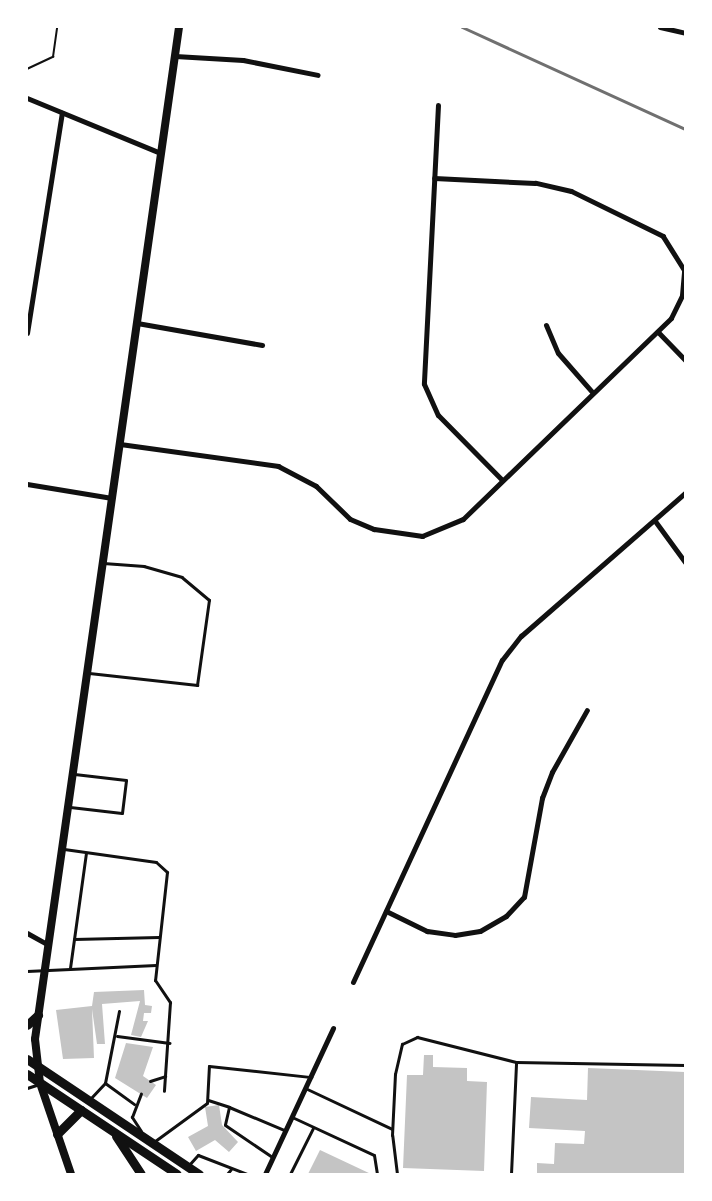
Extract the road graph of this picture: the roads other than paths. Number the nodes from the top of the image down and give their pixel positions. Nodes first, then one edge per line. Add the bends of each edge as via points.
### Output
1 (179, 27) edge
2 (660, 27) edge
3 (685, 33) edge
4 (175, 56) junction
5 (318, 75) dead end
6 (27, 98) edge
7 (438, 105) dead end
8 (62, 113) junction
9 (159, 152) junction
10 (434, 178) junction
11 (685, 270) edge
12 (137, 323) junction
13 (546, 325) dead end
14 (658, 332) junction
15 (27, 333) edge
16 (262, 345) dead end
17 (685, 360) edge
18 (593, 393) junction
19 (120, 444) junction
20 (502, 480) junction
21 (27, 484) edge
22 (685, 493) edge
23 (112, 498) junction
24 (655, 521) junction
25 (685, 562) edge
26 (103, 563) junction
27 (87, 673) junction
28 (587, 710) dead end
29 (73, 774) junction
30 (68, 807) junction
31 (62, 849) junction
32 (87, 853) junction
33 (386, 911) junction
34 (27, 933) edge
35 (159, 937) junction
36 (74, 939) junction
37 (49, 945) junction
38 (156, 965) junction
39 (45, 967) junction
40 (70, 968) junction
41 (27, 971) edge
42 (353, 982) dead end
43 (119, 1011) dead end
44 (38, 1015) junction
45 (27, 1025) edge
46 (333, 1028) dead end
47 (117, 1036) junction
48 (170, 1043) junction
49 (27, 1059) edge
50 (516, 1062) junction
51 (37, 1065) junction
52 (685, 1065) edge
53 (27, 1074) edge
54 (166, 1076) junction
55 (311, 1077) junction
56 (150, 1081) dead end
57 (40, 1083) junction
58 (105, 1083) junction
59 (27, 1088) edge
60 (305, 1088) junction
61 (164, 1091) dead end
62 (141, 1094) dead end
63 (89, 1100) junction
64 (207, 1100) junction
65 (134, 1104) junction
66 (229, 1107) junction
67 (81, 1110) junction
68 (292, 1117) junction
69 (313, 1128) junction
70 (392, 1129) junction
71 (110, 1130) junction
72 (286, 1130) junction
73 (57, 1134) junction
74 (149, 1141) junction
75 (273, 1158) junction
76 (188, 1166) junction
77 (231, 1169) junction
78 (71, 1174) edge
79 (141, 1174) edge
80 (177, 1174) edge
81 (199, 1174) edge
82 (227, 1174) edge
83 (247, 1174) edge
84 (266, 1174) edge
85 (290, 1174) edge
86 (377, 1174) edge
87 (397, 1174) edge
88 (511, 1174) edge

1 - 4 main road
2 - 3 street
4 - 5 street via 243,60
4 - 9 main road
6 - 8 street
7 - 10 street
8 - 9 street
8 - 15 street
9 - 12 main road
10 - 11 street via 535,183 571,191 663,236
10 - 20 street via 426,393 438,415
11 - 14 street via 678,306
12 - 16 street
12 - 19 main road
13 - 18 street via 558,353
14 - 17 street
14 - 18 street
18 - 20 street
19 - 20 street via 278,466 316,486 357,523 412,536 452,527
19 - 23 main road
21 - 23 street
22 - 24 street
23 - 26 main road
24 - 25 street
24 - 33 street via 521,636 502,660
26 - 27 main road
26 - 27 lane via 144,566 182,577 209,600 197,685
27 - 29 main road
28 - 33 street via 549,780 524,897 506,916 480,931 455,935 427,931
29 - 30 main road
29 - 30 lane via 126,780 122,813
30 - 31 main road
31 - 32 lane
31 - 37 main road
32 - 35 lane via 156,862 167,872
32 - 36 lane
33 - 42 street
34 - 37 street
35 - 36 lane
35 - 38 lane
36 - 40 lane
37 - 39 main road
38 - 40 lane
38 - 48 lane via 155,980 170,1002
39 - 40 lane
39 - 41 lane
39 - 44 main road
43 - 47 lane
44 - 45 highway
44 - 51 main road
46 - 55 street
47 - 48 lane
47 - 58 lane via 111,1041
48 - 54 lane
49 - 51 highway
50 - 52 lane
50 - 70 lane via 417,1037 402,1044
50 - 88 lane
51 - 57 main road
51 - 63 highway
53 - 57 highway
54 - 56 lane
54 - 61 lane
55 - 60 street
55 - 64 lane via 209,1066
57 - 59 lane
57 - 67 highway
57 - 73 main road
58 - 63 lane
58 - 65 lane
60 - 68 street
60 - 70 lane
62 - 65 lane
63 - 74 highway
64 - 66 lane
64 - 74 lane
65 - 74 lane via 132,1117
66 - 72 lane
66 - 75 lane via 225,1125
67 - 71 highway
67 - 73 highway
68 - 69 lane
68 - 72 street
69 - 85 lane
69 - 86 lane via 374,1155
70 - 87 lane
71 - 79 highway
71 - 80 highway
72 - 75 street
73 - 78 main road
74 - 76 highway
75 - 84 street
76 - 77 lane via 198,1155
76 - 81 highway
77 - 82 lane
77 - 83 lane

